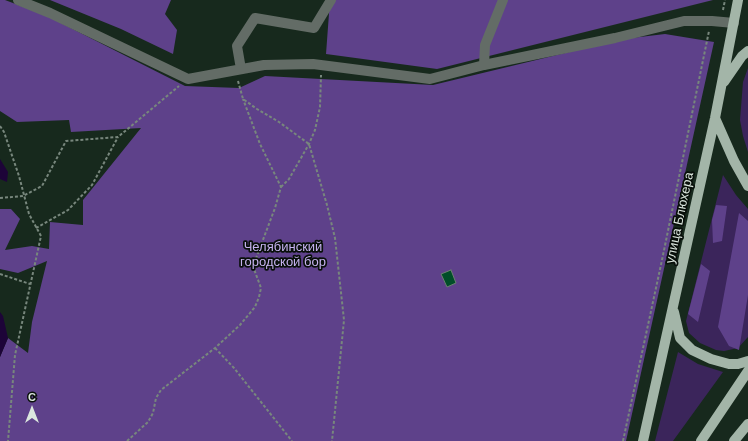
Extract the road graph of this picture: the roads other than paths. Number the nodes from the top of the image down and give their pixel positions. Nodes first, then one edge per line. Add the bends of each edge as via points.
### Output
1 (18, 0) edge
2 (331, 0) edge
3 (503, 0) edge
4 (738, 0) edge
5 (734, 23) junction
6 (748, 51) edge
7 (484, 64) junction
8 (238, 70) junction
9 (722, 85) junction
10 (715, 118) junction
11 (748, 186) edge
12 (673, 310) junction
13 (748, 361) edge
14 (748, 372) edge
15 (748, 424) edge
16 (643, 441) edge
17 (701, 441) edge
18 (734, 441) edge

1 - 8 street via 188,78
2 - 8 street via 314,28 255,18 237,46
3 - 7 street via 484,45
4 - 5 main road, улица Блюхера
5 - 7 street via 684,21 615,38
5 - 9 main road, улица Блюхера
6 - 9 main road
7 - 8 street via 430,78 313,64 264,65
9 - 10 main road, улица Блюхера
10 - 11 main road via 734,162
10 - 12 main road, улица Блюхера
12 - 13 main road via 680,338 692,350 729,364
12 - 16 main road, улица Блюхера
14 - 17 main road
15 - 18 main road

